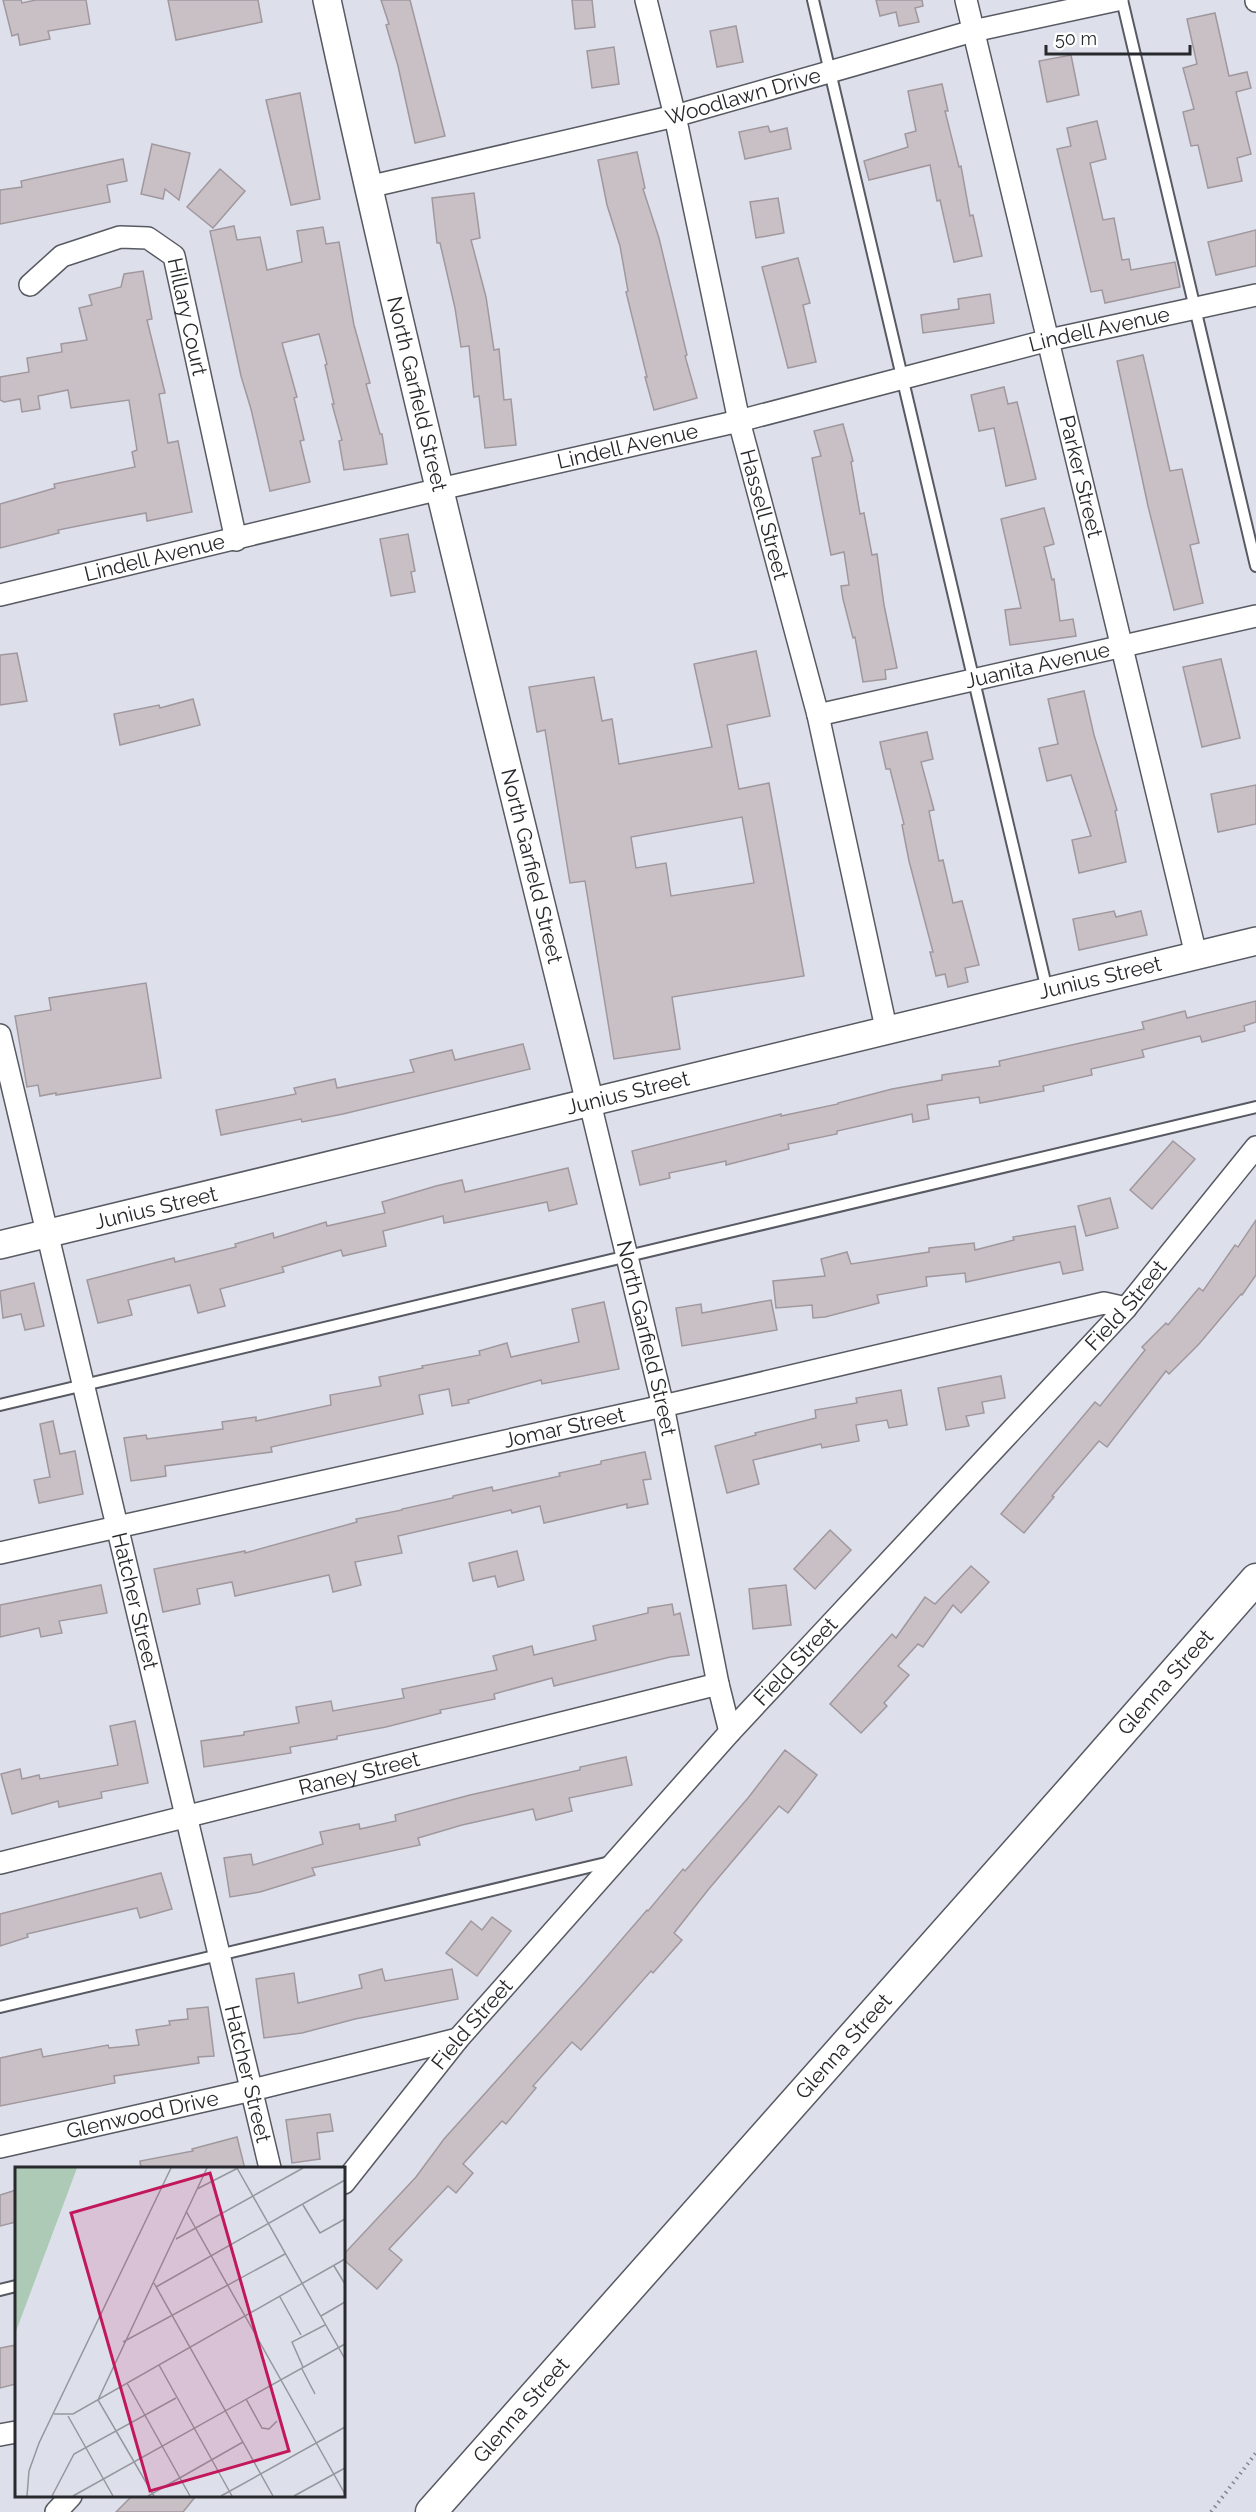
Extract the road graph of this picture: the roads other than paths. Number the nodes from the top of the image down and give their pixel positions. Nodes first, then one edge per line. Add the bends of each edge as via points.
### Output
1 (327, 0) edge
2 (646, 0) edge
3 (813, 0) edge
4 (966, 0) edge
5 (1117, 0) edge
6 (1122, 0) edge
7 (973, 31) junction
8 (830, 72) junction
9 (675, 116) junction
10 (368, 187) junction
11 (30, 285) dead end
12 (1256, 295) edge
13 (1195, 309) junction
14 (1049, 340) junction
15 (903, 378) junction
16 (739, 421) junction
17 (440, 489) junction
18 (236, 540) junction
19 (1256, 566) edge
20 (0, 595) edge
21 (1256, 616) edge
22 (1122, 648) junction
23 (974, 681) junction
24 (818, 715) junction
25 (1256, 941) edge
26 (1196, 955) junction
27 (1047, 990) junction
28 (886, 1028) junction
29 (0, 1035) edge
30 (590, 1103) junction
31 (1256, 1107) edge
32 (1256, 1147) edge
33 (47, 1234) junction
34 (0, 1245) edge
35 (627, 1256) junction
36 (1126, 1308) junction
37 (84, 1385) junction
38 (0, 1405) edge
39 (663, 1406) junction
40 (118, 1526) junction
41 (0, 1554) edge
42 (1256, 1579) edge
43 (718, 1684) junction
44 (730, 1732) junction
45 (186, 1816) junction
46 (616, 1861) junction
47 (0, 1863) edge
48 (219, 1953) junction
49 (0, 2007) edge
50 (458, 2039) junction
51 (252, 2090) junction
52 (0, 2147) edge
53 (270, 2167) edge
54 (345, 2182) edge
55 (15, 2286) edge
56 (0, 2290) edge
57 (15, 2432) edge
58 (0, 2435) edge
59 (70, 2497) edge
60 (56, 2512) edge
61 (431, 2512) edge

1 - 10 street, North Garfield Street
2 - 9 street, Hassell Street
3 - 8 lane
4 - 7 street, Parker Street
5 - 7 street, Woodlawn Drive
6 - 13 lane
7 - 8 street, Woodlawn Drive
7 - 14 street, Parker Street
8 - 9 street, Woodlawn Drive
8 - 15 lane
9 - 10 street, Woodlawn Drive
9 - 16 street, Hassell Street
10 - 17 street, North Garfield Street
11 - 18 street, Hillary Court via 62,256 120,237 148,238 174,255
12 - 13 street, Lindell Avenue
13 - 14 street, Lindell Avenue
13 - 19 lane
14 - 15 street, Lindell Avenue
14 - 22 street, Parker Street
15 - 16 street, Lindell Avenue
15 - 23 lane
16 - 17 street, Lindell Avenue
16 - 24 street, Hassell Street
17 - 18 street, Lindell Avenue
17 - 30 street, North Garfield Street
18 - 20 street, Lindell Avenue
21 - 22 street, Juanita Avenue
22 - 23 street, Juanita Avenue
22 - 26 street, Parker Street
23 - 24 street, Juanita Avenue
23 - 27 lane
24 - 28 street, Hassell Street
25 - 26 street, Junius Street
26 - 27 street, Junius Street
27 - 28 street, Junius Street
28 - 30 street, Junius Street
29 - 33 street, Hatcher Street
30 - 33 street, Junius Street
30 - 35 street, North Garfield Street
31 - 35 lane
32 - 36 street, Field Street
33 - 34 street, Junius Street
33 - 37 street, Hatcher Street
35 - 37 lane
35 - 39 street, North Garfield Street
36 - 39 street, Jomar Street via 1104,1303
36 - 44 street, Field Street
37 - 38 lane
37 - 40 street, Hatcher Street
39 - 40 street, Jomar Street
39 - 43 street, North Garfield Street
40 - 41 street, Jomar Street
40 - 45 street, Hatcher Street
42 - 61 main road, Glenna Street
43 - 44 street, North Garfield Street
43 - 45 street, Raney Street
44 - 46 street, Field Street
45 - 47 street, Raney Street
45 - 48 street, Hatcher Street
46 - 48 lane
46 - 50 street, Field Street
48 - 49 lane
48 - 51 street, Hatcher Street
50 - 51 street, Glenwood Drive
50 - 54 street, Field Street
51 - 52 street, Glenwood Drive
51 - 53 street, Hatcher Street
55 - 56 lane
57 - 58 street
59 - 60 street

